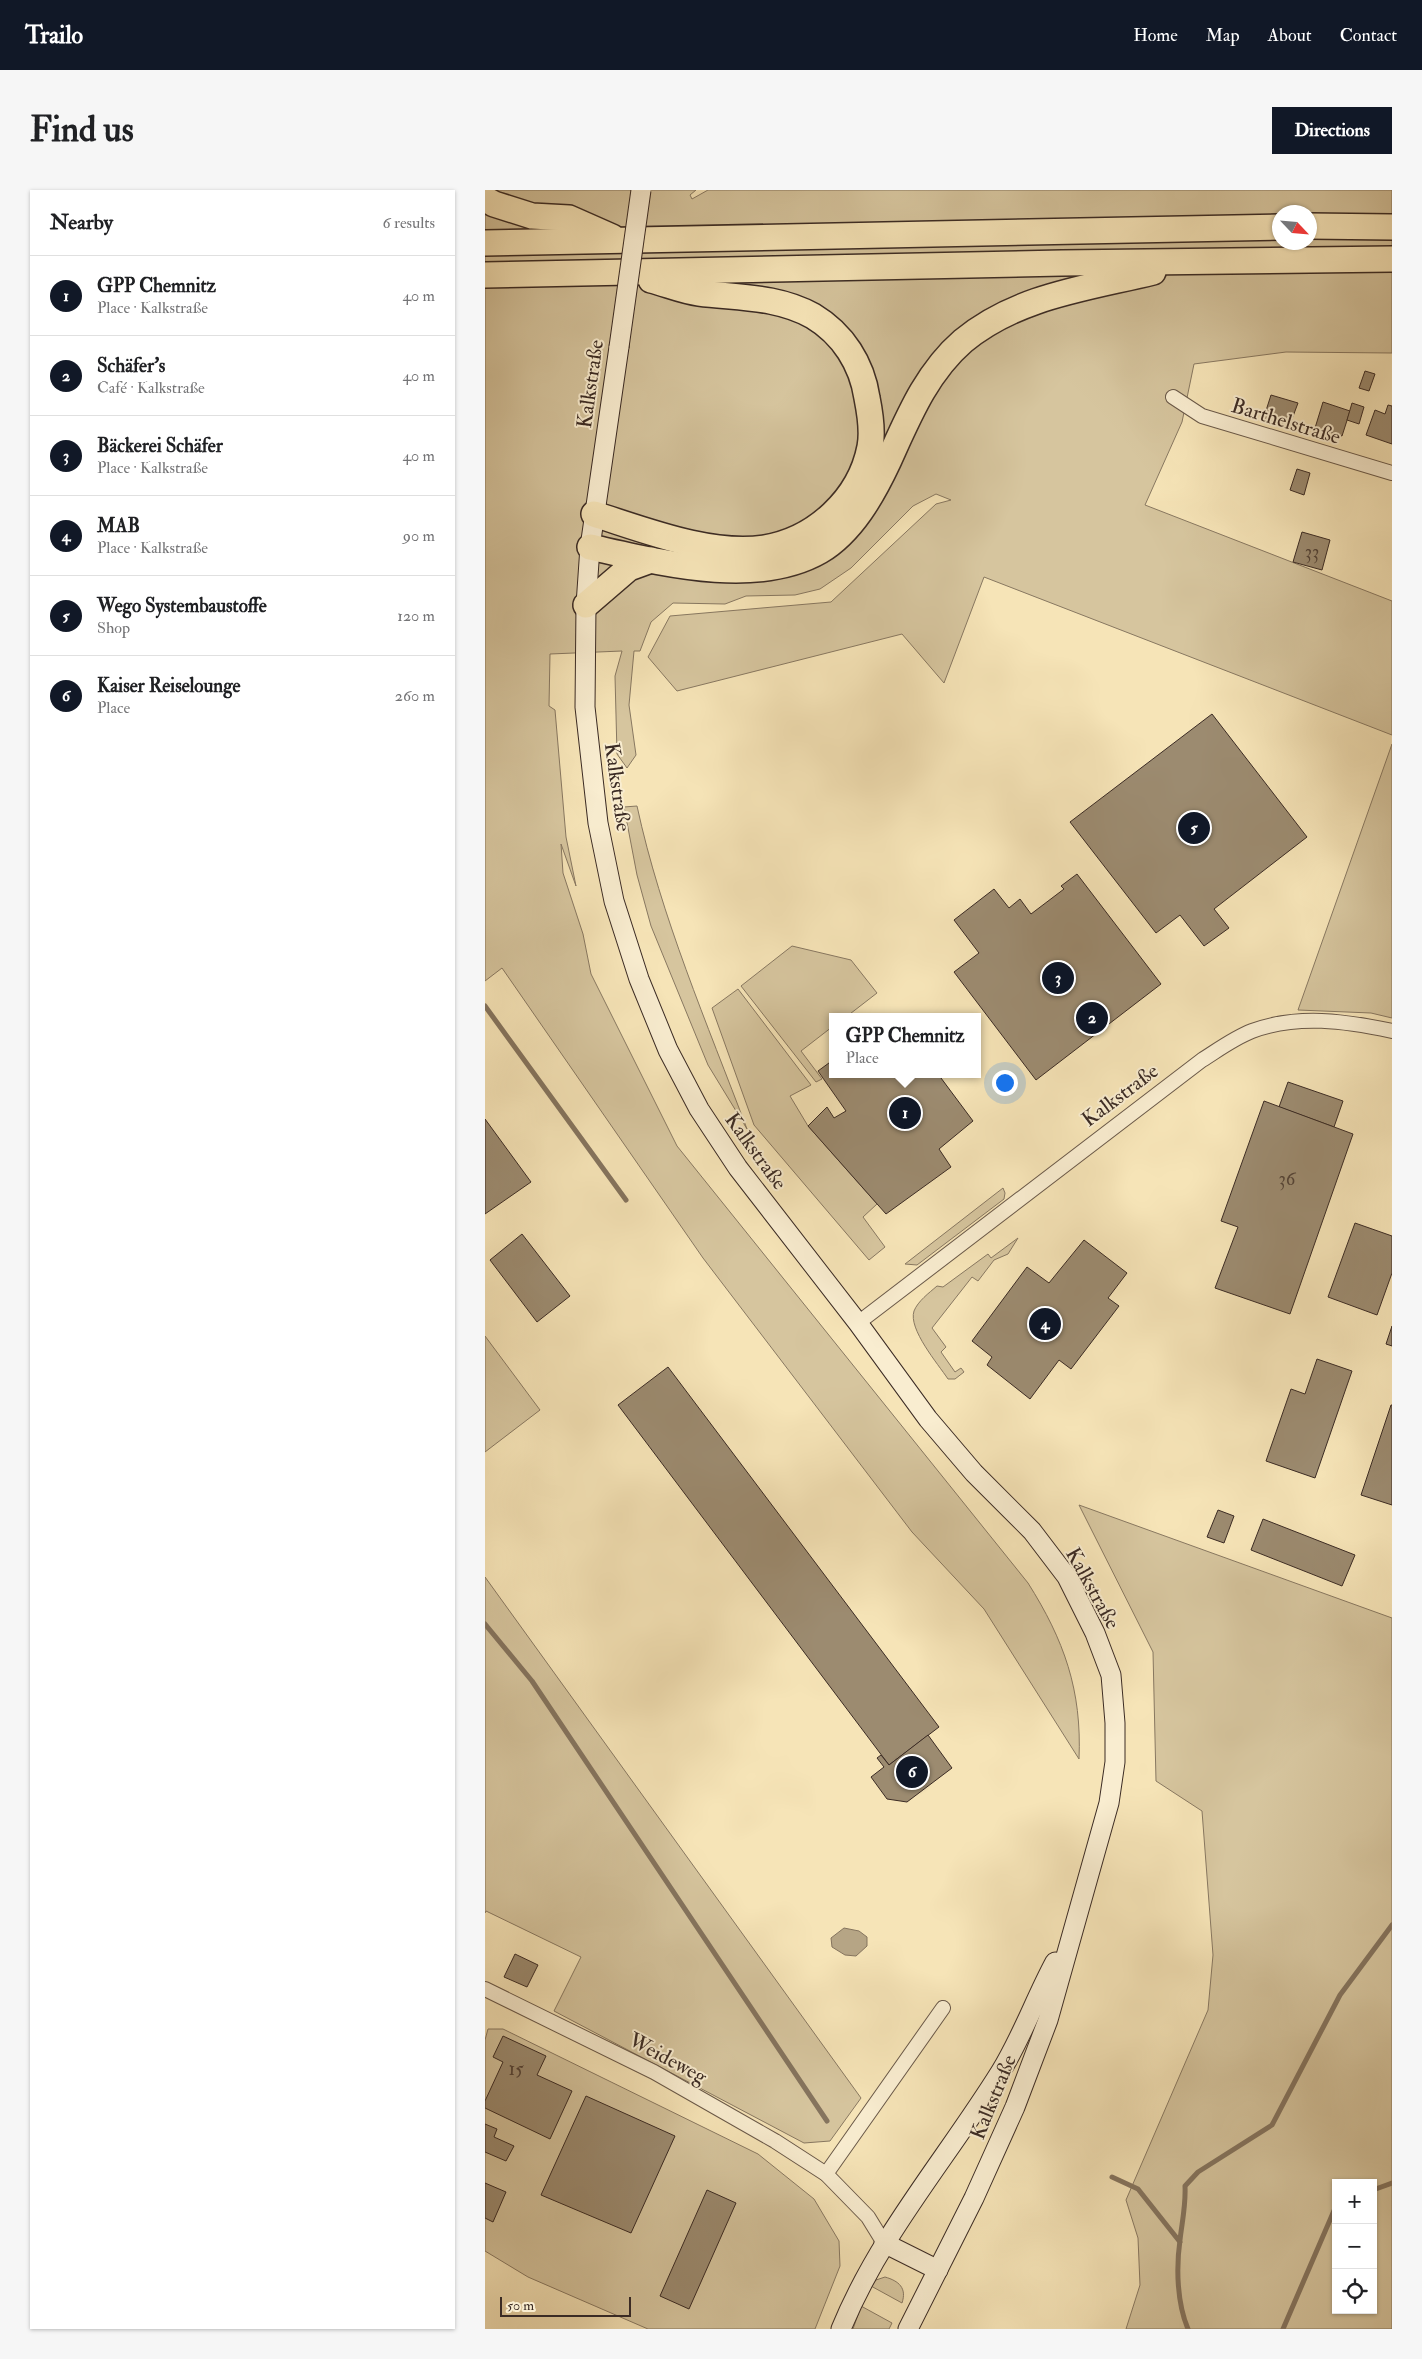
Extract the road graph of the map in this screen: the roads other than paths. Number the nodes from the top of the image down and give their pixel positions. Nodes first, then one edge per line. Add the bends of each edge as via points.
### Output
1 (641, 190) edge
2 (485, 199) edge
3 (1317, 226) edge
4 (1272, 227) edge
5 (1392, 227) edge
6 (619, 240) junction
7 (485, 243) edge
8 (1392, 259) edge
9 (1197, 261) junction
10 (627, 273) junction
11 (485, 275) edge
12 (1173, 397) dead end
13 (1392, 473) edge
14 (594, 514) junction
15 (590, 547) junction
16 (651, 560) junction
17 (586, 605) junction
18 (1392, 1031) edge
19 (858, 1323) junction
20 (1070, 1935) junction
21 (485, 1989) edge
22 (943, 2008) dead end
23 (826, 2174) junction
24 (884, 2243) junction
25 (939, 2270) junction
26 (841, 2329) edge
27 (908, 2329) edge

1 - 14 main road, Kalkstraße, bridge
2 - 6 highway via 532,216 569,218
3 - 5 highway
4 - 6 highway
6 - 7 highway
8 - 9 highway
9 - 10 highway
9 - 16 highway via 1030,302 1000,316 964,341 935,368 867,502 855,519 821,550 795,562 744,570
10 - 11 highway
10 - 14 highway via 697,293 788,304 814,317 837,334 861,370 870,412 871,446 861,474 838,509 792,540 765,548 739,550 716,547 657,534
12 - 13 street, Barthelstraße via 1202,416
14 - 15 main road, Kalkstraße
15 - 16 highway
15 - 17 main road, Kalkstraße
16 - 17 highway via 629,568
17 - 19 main road, Kalkstraße via 585,707 598,823 615,901 639,979 668,1050 699,1109 738,1168
18 - 19 street, Kalkstraße via 1331,1021 1298,1021 1252,1031 1228,1044 1202,1060 1024,1194
19 - 20 main road, Kalkstraße via 934,1425 974,1473 1032,1531 1067,1577 1095,1633 1111,1675 1115,1762 1102,1829
20 - 24 main road, Kalkstraße via 1002,2070
20 - 25 main road, Kalkstraße via 1048,2020 1015,2107
21 - 23 street, Weideweg via 654,2072 775,2140
22 - 23 street
23 - 24 street, Weideweg via 868,2218
24 - 25 main road
24 - 26 main road, Kalkstraße via 857,2290
25 - 27 main road, Kalkstraße

